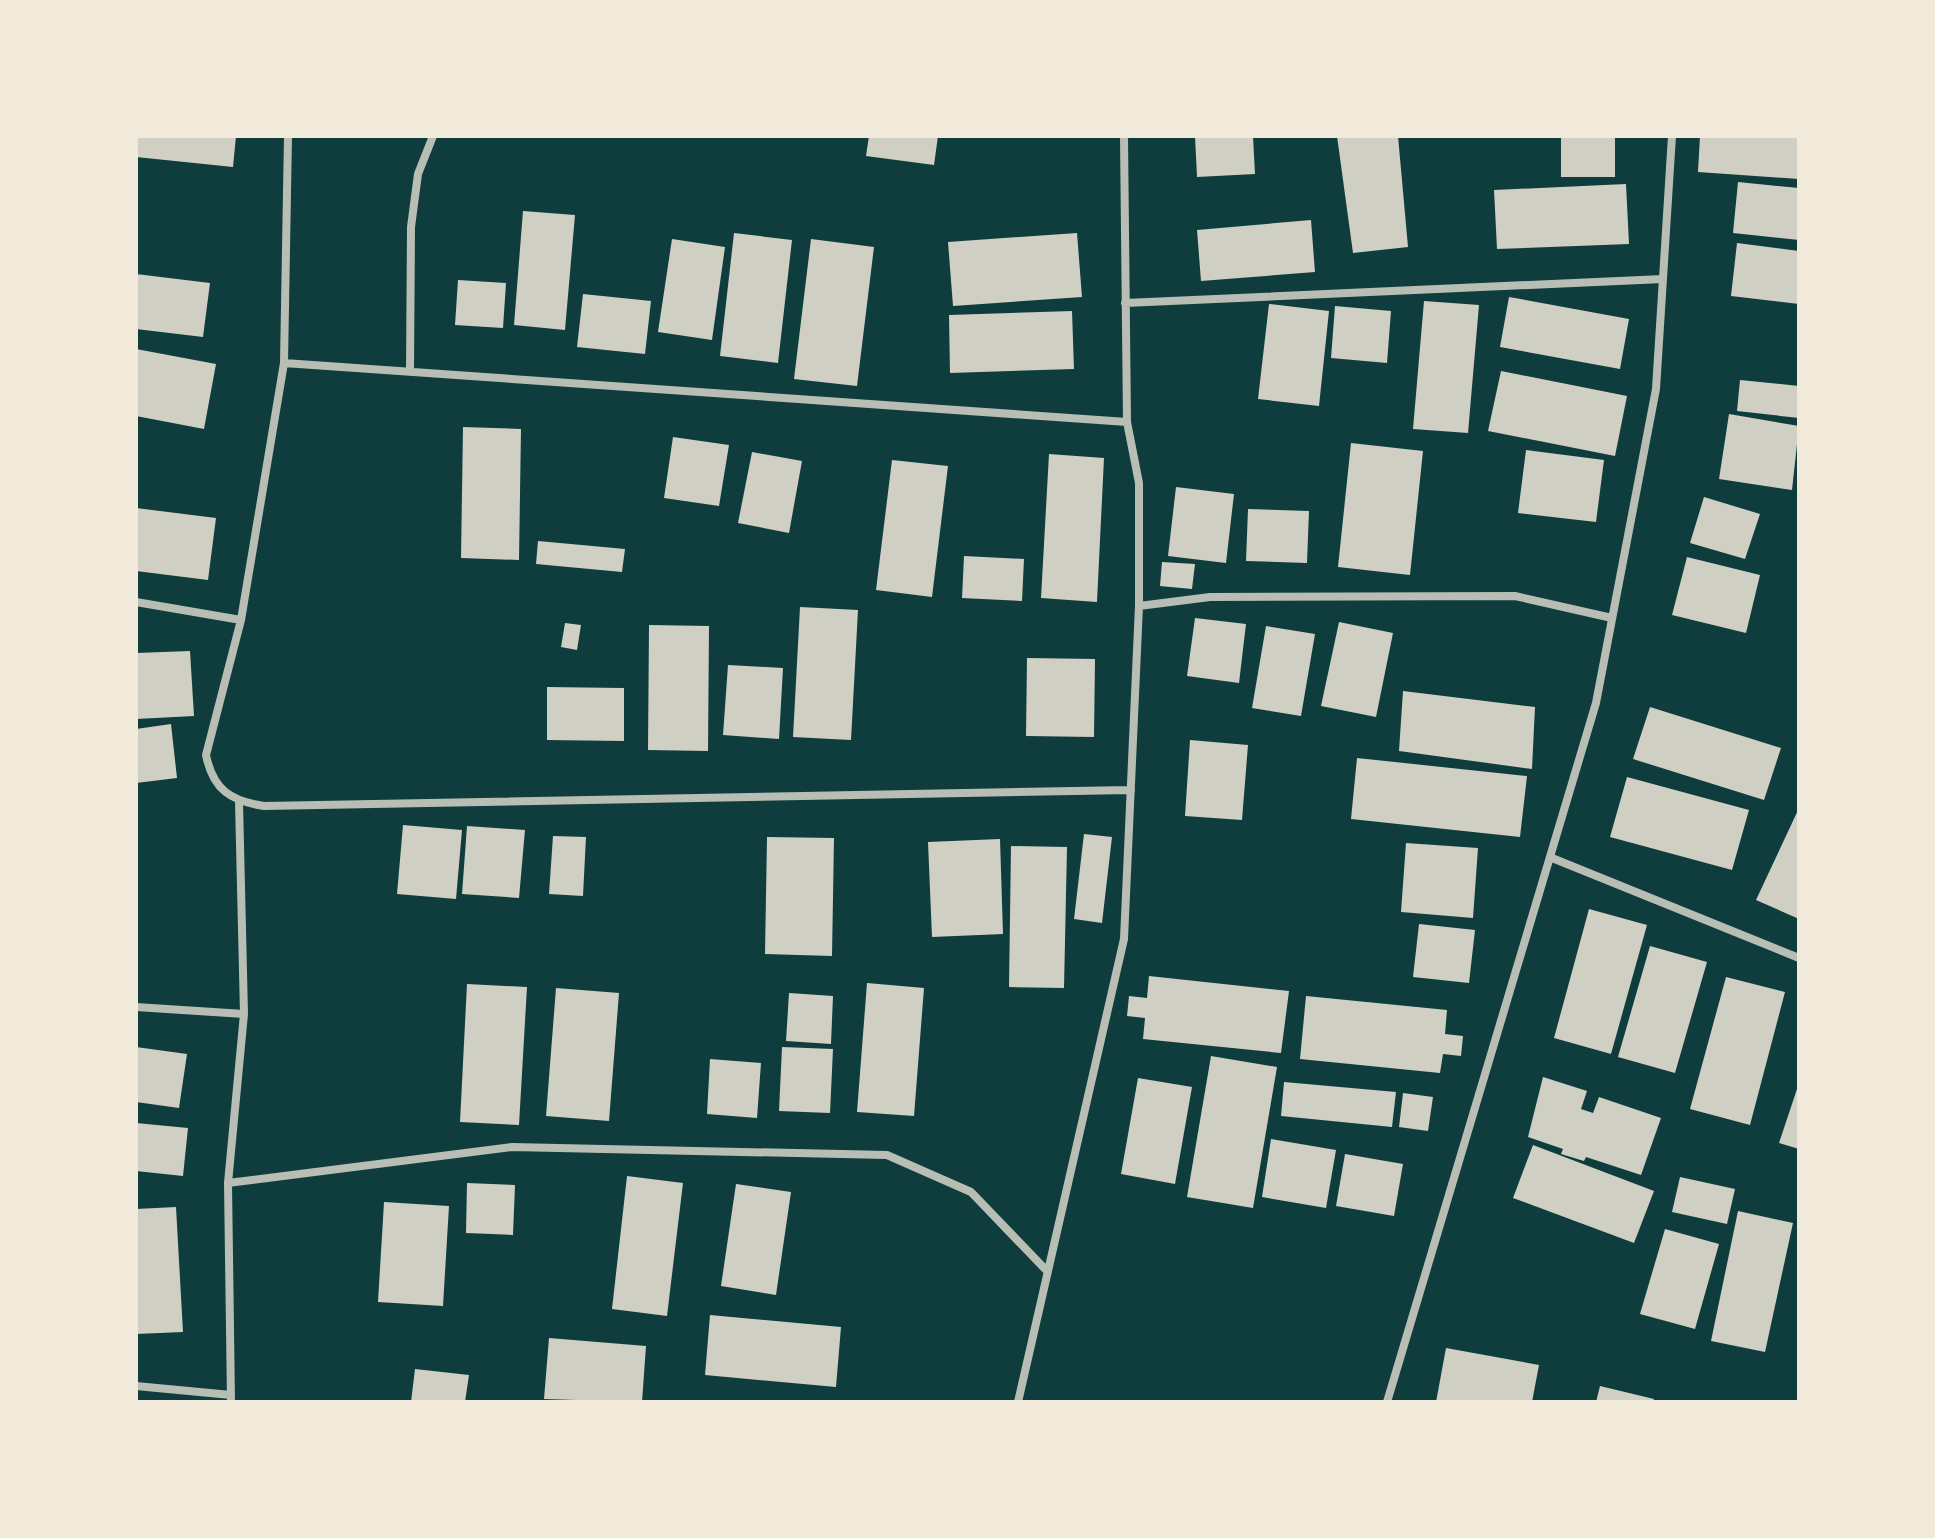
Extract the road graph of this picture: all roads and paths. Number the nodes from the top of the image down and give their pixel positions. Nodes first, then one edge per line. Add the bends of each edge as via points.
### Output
1 (288, 136) edge
2 (433, 136) edge
3 (1124, 136) edge
4 (1672, 136) edge
5 (1663, 279) junction
6 (1125, 303) junction
7 (284, 363) junction
8 (410, 371) junction
9 (1127, 422) junction
10 (136, 602) edge
11 (1139, 606) junction
12 (1612, 618) junction
13 (241, 620) junction
14 (1131, 790) junction
15 (239, 802) junction
16 (1552, 858) junction
17 (1799, 958) edge
18 (136, 1007) edge
19 (244, 1014) junction
20 (228, 1183) junction
21 (1046, 1270) junction
22 (136, 1386) edge
23 (231, 1399) edge
24 (1018, 1402) edge
25 (1387, 1402) edge

1 - 7 street
2 - 8 street via 418,174 411,227
3 - 6 street
4 - 5 street
5 - 6 street
5 - 12 street via 1656,389
6 - 9 street
7 - 8 street
7 - 13 street
8 - 9 street
9 - 11 street via 1139,483
10 - 13 street
11 - 12 street via 1210,597 1515,596
11 - 14 street
12 - 16 street via 1596,703
13 - 15 street via 206,755 216,781
14 - 15 street via 264,806
14 - 21 street via 1124,939
15 - 19 street
16 - 17 street
16 - 25 street
18 - 19 street
19 - 20 street
20 - 21 street via 512,1147 887,1155 971,1192
20 - 23 street
21 - 24 street
22 - 23 street

